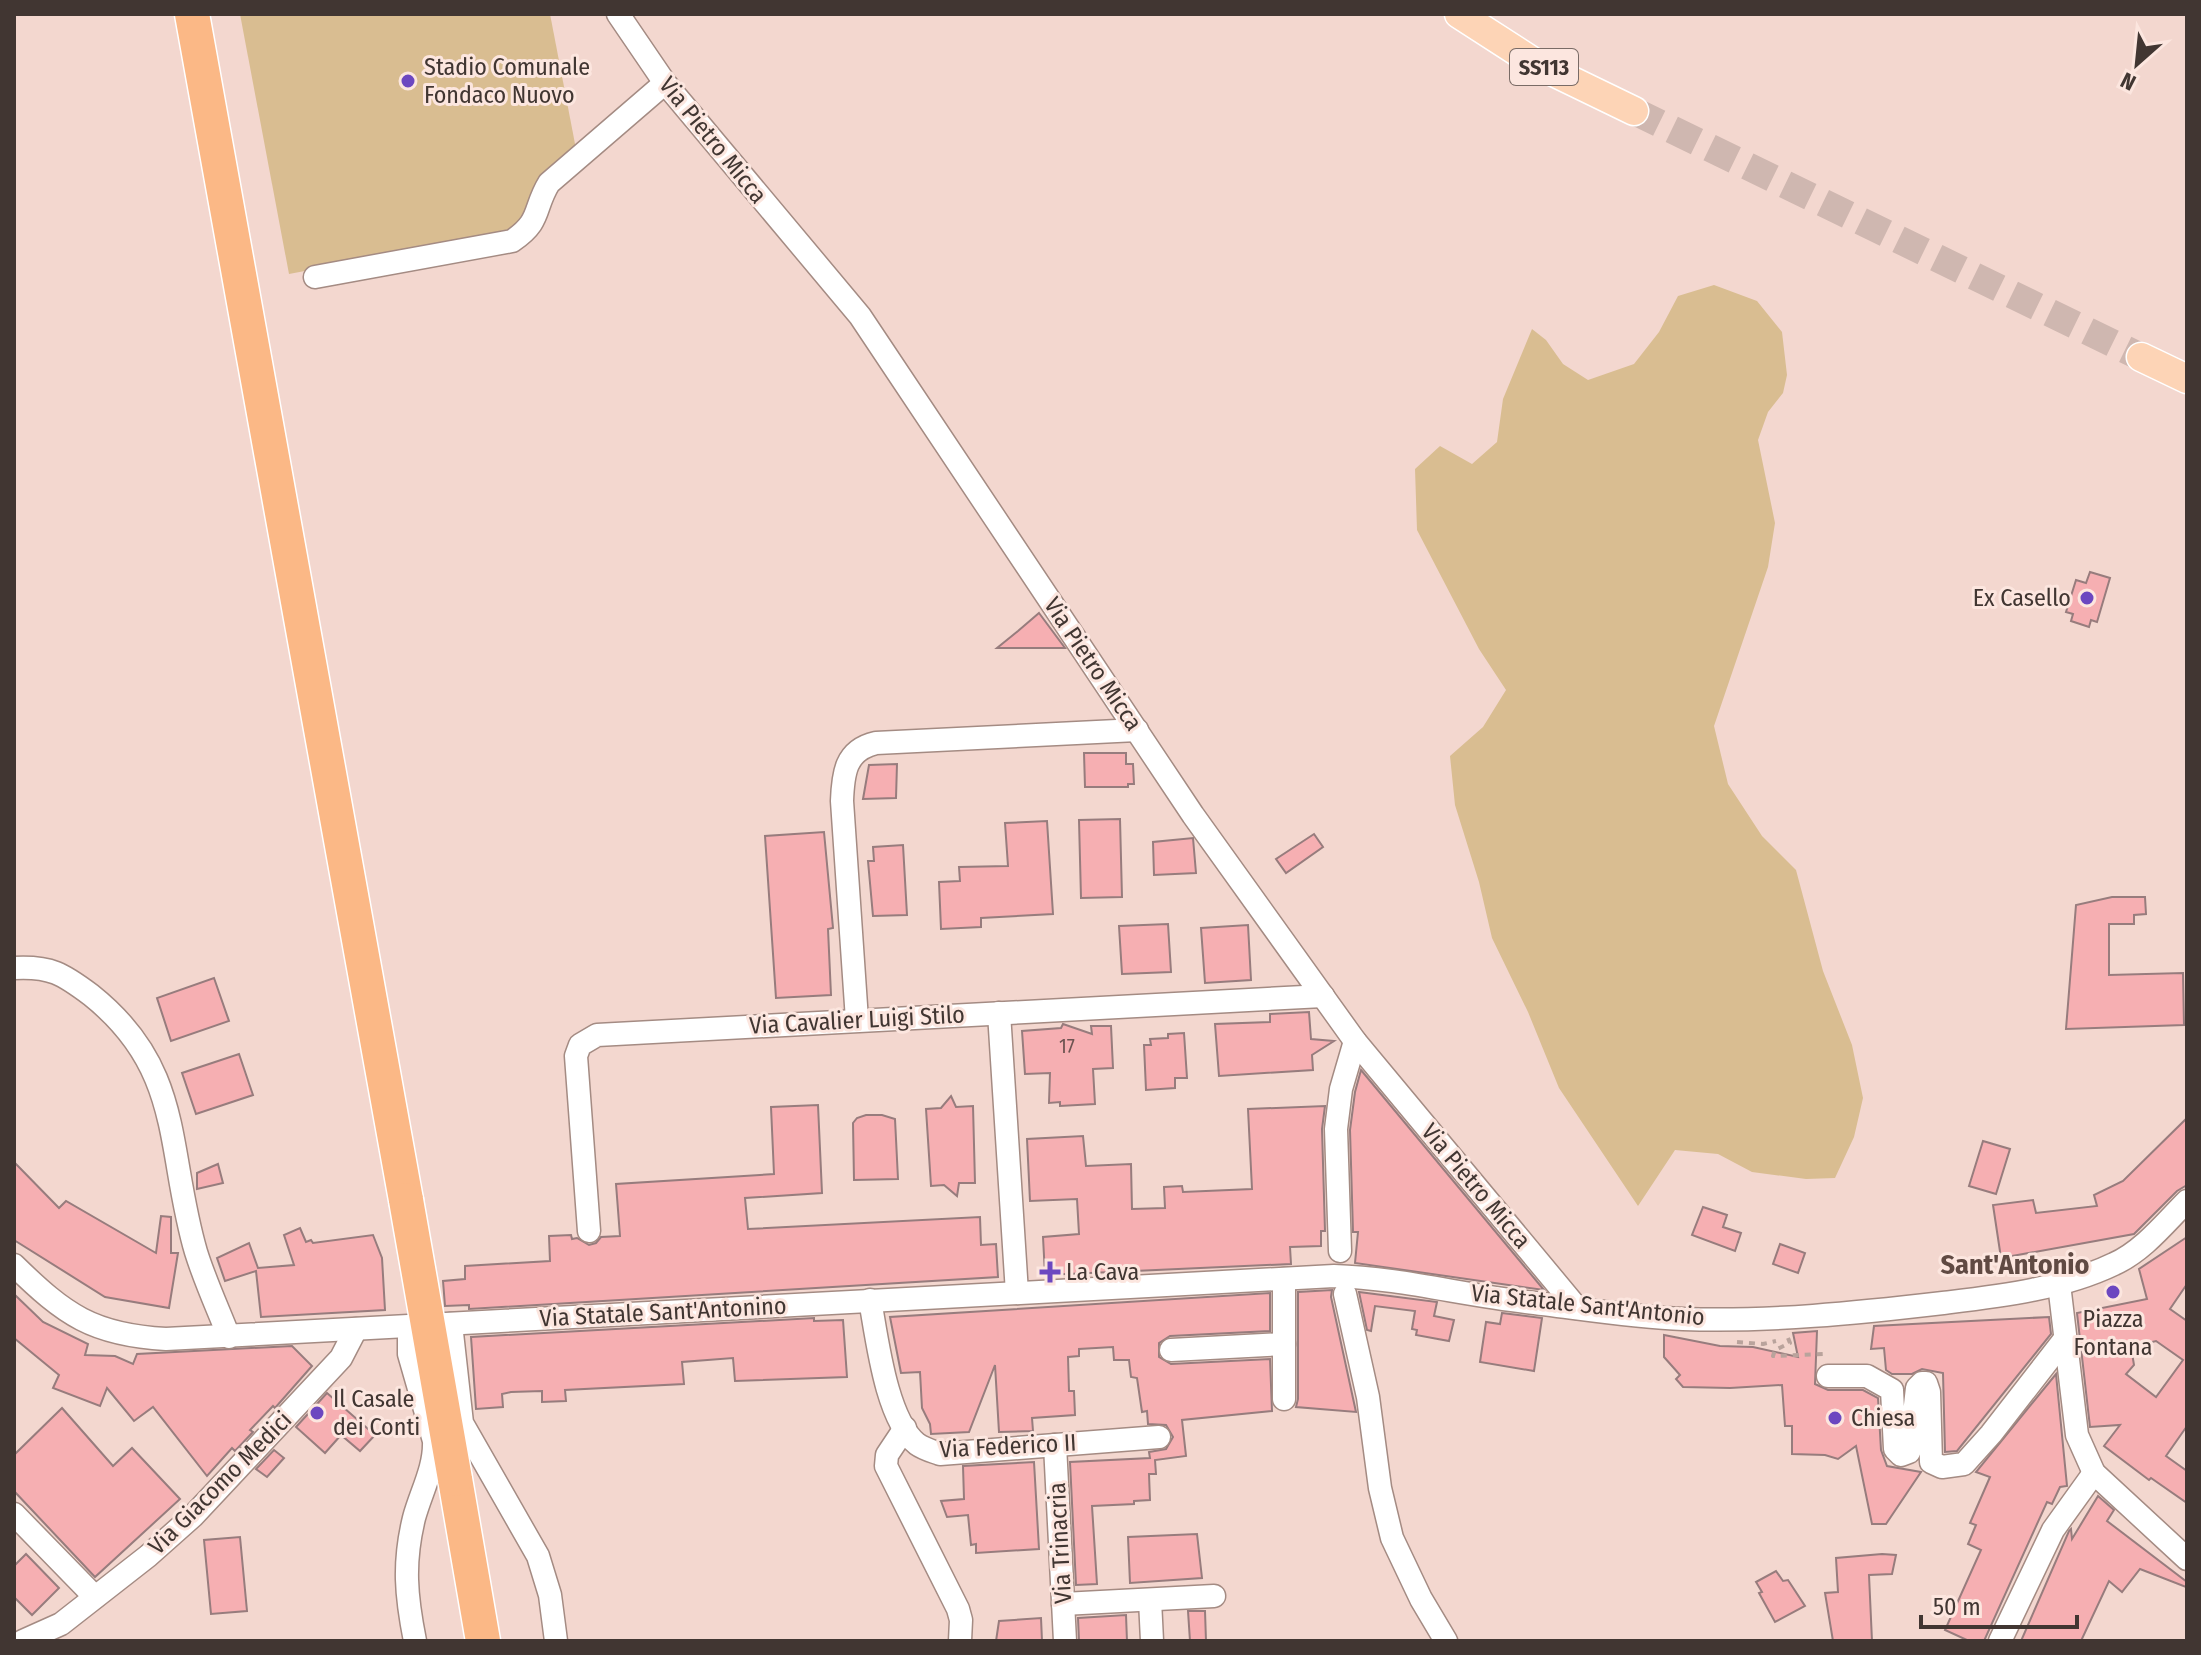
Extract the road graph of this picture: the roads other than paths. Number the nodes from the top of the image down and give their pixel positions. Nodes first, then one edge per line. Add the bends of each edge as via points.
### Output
1 (192, 14) edge
2 (618, 14) edge
3 (1459, 14) edge
4 (665, 83) junction
5 (1634, 111) tunnel mouth
6 (315, 277) dead end
7 (2141, 357) tunnel mouth
8 (2187, 379) edge
9 (1137, 730) junction
10 (14, 968) edge
11 (1323, 996) junction
12 (999, 1013) junction
13 (857, 1020) junction
14 (1355, 1041) junction
15 (2187, 1201) edge
16 (589, 1231) dead end
17 (1340, 1251) dead end
18 (14, 1265) edge
19 (1284, 1279) junction
20 (1345, 1282) junction
21 (2059, 1284) junction
22 (1017, 1293) junction
23 (870, 1300) junction
24 (1577, 1308) junction
25 (451, 1324) junction
26 (418, 1326) junction
27 (364, 1329) junction
28 (229, 1337) junction
29 (2064, 1340) junction
30 (1284, 1344) junction
31 (1171, 1350) dead end
32 (412, 1365) junction
33 (1835, 1376) road end
34 (1284, 1399) dead end
35 (905, 1428) junction
36 (1159, 1437) dead end
37 (1055, 1445) junction
38 (480, 1457) junction
39 (443, 1471) junction
40 (2094, 1473) junction
41 (14, 1514) edge
42 (2187, 1559) edge
43 (1214, 1596) dead end
44 (95, 1597) junction
45 (1150, 1600) junction
46 (1063, 1604) junction
47 (23, 1641) edge
48 (415, 1641) edge
49 (483, 1641) edge
50 (556, 1641) edge
51 (960, 1641) edge
52 (1065, 1641) edge
53 (1152, 1641) edge
54 (1446, 1641) edge
55 (2000, 1641) edge

1 - 39 highway, bridge via 406,1200
2 - 4 street, Via Pietro Micca
3 - 5 main road, SS113 via 1535,63
4 - 6 street via 549,183 532,224 512,241
4 - 9 street, Via Pietro Micca via 860,316
7 - 8 main road
9 - 11 street, Via Pietro Micca
9 - 13 street via 876,743 853,756 842,780 842,801
10 - 28 street via 63,974 112,1012 145,1052 166,1100 196,1251
11 - 12 street, Via Cavalier Luigi Stilo
11 - 14 street, Via Pietro Micca
12 - 13 street, Via Cavalier Luigi Stilo
12 - 22 street
13 - 16 street, Via Cavalier Luigi Stilo via 588,1038 580,1045 576,1068
14 - 17 street via 1336,1129
14 - 24 street, Via Pietro Micca
15 - 21 street via 2134,1253
18 - 28 street, Via Statale Sant'Antonino via 59,1307 107,1331 141,1338
19 - 20 street, Via Statale Sant'Antonino
19 - 22 street, Via Statale Sant'Antonino
19 - 30 street
20 - 24 street, Via Statale Sant'Antonio via 1421,1284
20 - 54 street via 1392,1538
21 - 24 street, Via Statale Sant'Antonio via 1823,1315 1679,1319
21 - 29 street
22 - 23 street, Via Statale Sant'Antonino
23 - 25 street, Via Statale Sant'Antonino
23 - 35 street, Via Federico II via 885,1381
25 - 26 street, Via Statale Sant'Antonino
25 - 38 street via 462,1423
26 - 27 street, Via Statale Sant'Antonino
26 - 32 street via 409,1338
27 - 28 street, Via Statale Sant'Antonino
27 - 32 street
27 - 44 street, Via Giacomo Medici via 215,1495
29 - 33 street via 1964,1464 1942,1467 1931,1462 1926,1383 1917,1388 1909,1452 1901,1455 1895,1449 1892,1390 1867,1376
29 - 40 street via 2077,1435
30 - 31 street
30 - 34 street
32 - 39 street
35 - 37 street, Via Federico II via 915,1442 940,1454
35 - 51 street via 887,1455 886,1466 958,1609
36 - 37 street, Via Federico II
37 - 46 street, Via Trinacria
38 - 39 street
38 - 50 street via 538,1556
39 - 48 street via 414,1518 405,1566
39 - 49 highway
40 - 42 street
40 - 55 street via 2053,1530
41 - 44 street
43 - 45 street
44 - 47 street, Via Giacomo Medici via 61,1624
45 - 46 street
45 - 53 street
46 - 52 street, Via Trinacria

